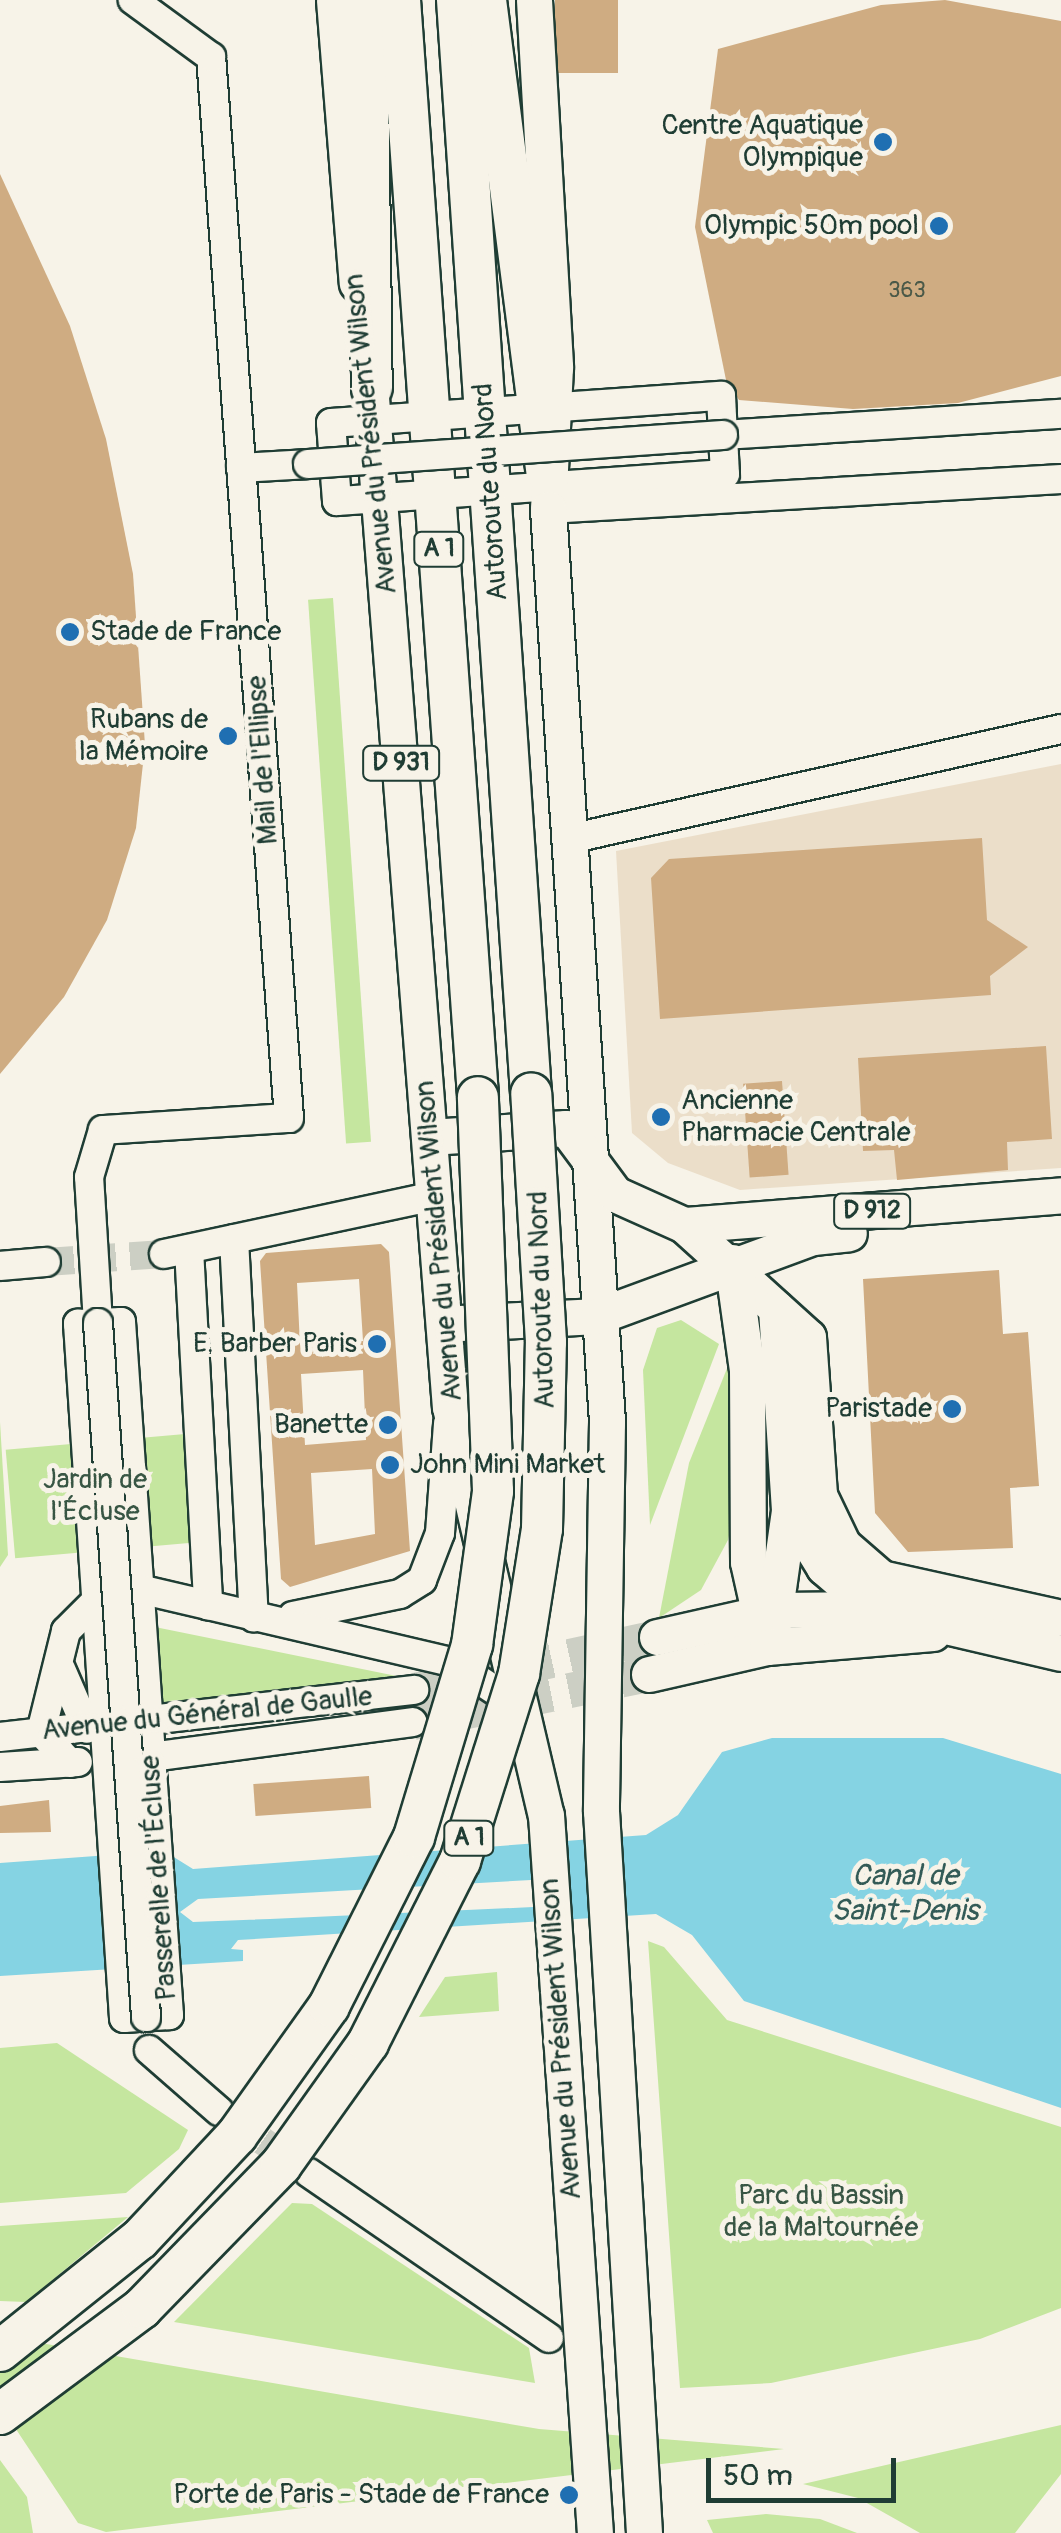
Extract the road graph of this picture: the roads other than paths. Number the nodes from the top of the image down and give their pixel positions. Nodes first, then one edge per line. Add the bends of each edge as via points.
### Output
1 (133, 0) edge
2 (334, 0) edge
3 (367, 0) edge
4 (400, 0) edge
5 (457, 0) edge
6 (486, 0) edge
7 (534, 0) edge
8 (373, 404) junction
9 (544, 408) junction
10 (486, 413) junction
11 (1061, 414) edge
12 (429, 416) junction
13 (723, 435) junction
14 (241, 468) junction
15 (1061, 479) edge
16 (547, 489) junction
17 (491, 490) junction
18 (434, 494) junction
19 (380, 498) junction
20 (1061, 730) edge
21 (570, 838) junction
22 (430, 1137) junction
23 (590, 1159) junction
24 (1061, 1195) edge
25 (434, 1196) junction
26 (1061, 1216) edge
27 (728, 1223) junction
28 (684, 1225) junction
29 (234, 1238) junction
30 (46, 1262) tunnel mouth
31 (0, 1266) edge
32 (732, 1268) junction
33 (776, 1308) junction
34 (598, 1316) junction
35 (98, 1323) joint
36 (444, 1324) junction
37 (450, 1407) junction
38 (788, 1510) junction
39 (748, 1562) junction
40 (208, 1606) junction
41 (873, 1609) junction
42 (261, 1618) junction
43 (1061, 1618) edge
44 (766, 1624) junction
45 (702, 1626) junction
46 (963, 1631) junction
47 (657, 1637) tunnel mouth
48 (1061, 1653) edge
49 (61, 1669) junction
50 (649, 1674) tunnel mouth
51 (414, 1690) tunnel mouth
52 (528, 1713) junction
53 (414, 1722) tunnel mouth
54 (87, 1729) junction
55 (40, 1732) junction
56 (0, 1737) edge
57 (70, 1762) junction
58 (0, 1767) edge
59 (146, 2017) dead end
60 (149, 2050) dead end
61 (218, 2111) tunnel mouth
62 (309, 2173) tunnel mouth
63 (549, 2338) dead end
64 (0, 2351) edge
65 (0, 2414) edge
66 (595, 2533) edge
67 (644, 2533) edge

1 - 14 street, Mail de l'Ellipse via 211,57
2 - 8 main road, Avenue du Président Wilson / D 931 via 349,229
3 - 8 highway
4 - 12 highway, Autoroute du Nord / A 1
5 - 10 highway, Autoroute du Nord / A 1
6 - 9 highway
7 - 9 main road
8 - 12 street
8 - 19 main road, Avenue du Président Wilson / D 931
9 - 10 street
9 - 13 street via 720,396
9 - 16 highway
10 - 12 street
10 - 17 highway, Autoroute du Nord / A 1
11 - 13 street
12 - 18 highway, Autoroute du Nord / A 1
13 - 14 street, bridge
13 - 16 street via 725,474
14 - 35 street, Mail de l'Ellipse via 289,1118 102,1130 89,1177
15 - 16 street
16 - 17 street
16 - 21 main road, Avenue du Président Wilson
17 - 18 street
17 - 65 highway, Autoroute du Nord / A 1, bridge via 546,1342 542,1528 519,1674 460,1861 368,2043 281,2165 142,2308
18 - 19 street
18 - 64 highway, Autoroute du Nord / A 1, bridge via 478,1097 493,1491 462,1688 414,1837 329,2006 237,2136 140,2239
19 - 22 main road, Avenue du Président Wilson / D 931
20 - 21 street
21 - 23 main road, Avenue du Président Wilson
22 - 23 main road, D 912 via 566,1128
22 - 25 main road, Avenue du Président Wilson
23 - 28 main road, D 912 via 615,1194
23 - 34 main road, Avenue du Président Wilson
24 - 27 main road, D 912
25 - 29 street
25 - 36 main road, Avenue du Président Wilson
26 - 32 main road, D 912 via 813,1237
27 - 28 main road, D 912
27 - 32 main road
28 - 32 main road
29 - 40 street via 177,1251
29 - 42 street
30 - 31 street
32 - 33 main road
32 - 34 main road, D 912
32 - 39 main road via 747,1370
33 - 38 main road
33 - 43 main road via 808,1337 819,1495 843,1544 881,1578
34 - 36 main road, D 912
34 - 67 main road, Avenue du Président Wilson via 610,1526 601,1811
35 - 59 street, Passerelle de l'Écluse, bridge
36 - 37 main road, Avenue du Président Wilson
37 - 42 street via 440,1532 422,1580 363,1603
37 - 52 main road, Avenue du Président Wilson
38 - 41 main road via 824,1567
38 - 44 main road
39 - 44 main road
39 - 45 main road
40 - 42 street
40 - 49 street via 114,1583 66,1631
41 - 44 main road
41 - 46 main road
42 - 52 street via 452,1662
44 - 45 main road
44 - 46 main road
44 - 50 main road
45 - 47 main road
46 - 48 main road
49 - 54 street
49 - 55 street
51 - 54 street, Avenue du Général de Gaulle
52 - 66 main road, Avenue du Président Wilson via 546,1815
53 - 57 street, Avenue du Général de Gaulle
54 - 55 street, Avenue du Général de Gaulle
54 - 57 street
55 - 56 street, Avenue du Général de Gaulle
55 - 57 street
57 - 58 street, Avenue du Général de Gaulle
60 - 61 street
62 - 63 street

